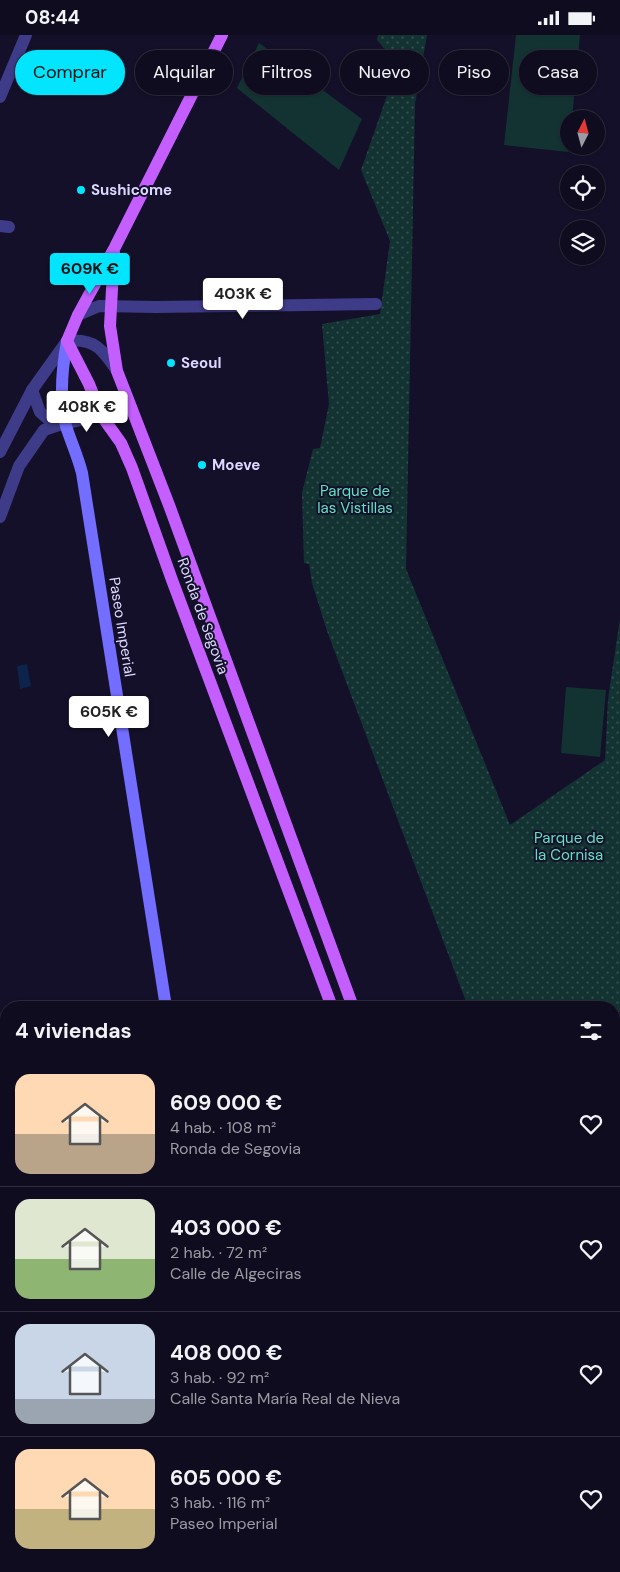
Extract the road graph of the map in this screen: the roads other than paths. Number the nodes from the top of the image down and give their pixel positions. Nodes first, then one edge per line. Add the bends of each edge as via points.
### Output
1 (26, 35) edge
2 (222, 35) edge
3 (0, 97) edge
4 (115, 247) junction
5 (376, 304) dead end
6 (110, 306) junction
7 (78, 315) junction
8 (67, 341) junction
9 (117, 371) junction
10 (32, 390) junction
11 (101, 415) junction
12 (61, 425) junction
13 (0, 452) edge
14 (0, 517) edge
15 (165, 1001) edge
16 (330, 1001) edge
17 (351, 1001) edge

1 - 3 street
2 - 4 main road, Ronda de Segovia
4 - 6 main road, Ronda de Segovia
4 - 7 main road, Ronda de Segovia
5 - 6 street
6 - 7 street via 99,306
6 - 9 main road, Ronda de Segovia
7 - 8 main road, Ronda de Segovia
8 - 9 street via 92,343
8 - 10 street
8 - 11 main road, Ronda de Segovia
8 - 12 main road, Paseo Imperial
9 - 17 main road, Ronda de Segovia
10 - 12 street via 40,412
10 - 13 street
11 - 12 street
11 - 16 main road, Ronda de Segovia via 121,443 132,468
12 - 14 street via 44,430 18,466
12 - 15 main road, Paseo Imperial via 80,464

